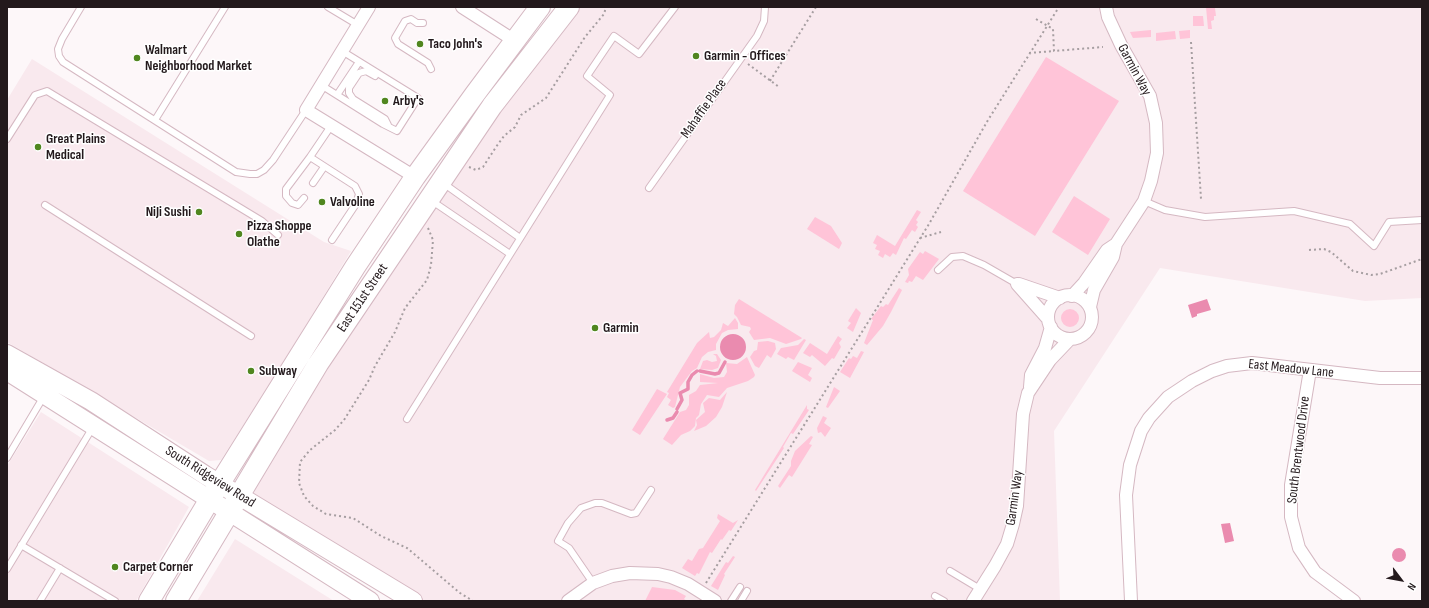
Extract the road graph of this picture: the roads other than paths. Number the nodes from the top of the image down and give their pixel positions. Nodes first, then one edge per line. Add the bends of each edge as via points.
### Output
1 (82, 7) edge
2 (226, 7) edge
3 (328, 7) edge
4 (369, 7) edge
5 (462, 7) edge
6 (540, 7) edge
7 (569, 7) edge
8 (675, 7) edge
9 (764, 7) edge
10 (1106, 7) edge
11 (423, 23) dead end
12 (358, 25) junction
13 (512, 44) junction
14 (342, 51) junction
15 (359, 62) junction
16 (431, 70) dead end
17 (321, 85) junction
18 (398, 86) junction
19 (337, 95) junction
20 (306, 110) junction
21 (155, 120) junction
22 (388, 125) junction
23 (331, 126) junction
24 (7, 139) edge
25 (310, 157) junction
26 (324, 167) junction
27 (415, 177) junction
28 (440, 182) junction
29 (313, 183) dead end
30 (649, 188) dead end
31 (304, 198) dead end
32 (429, 199) junction
33 (1144, 200) junction
34 (45, 206) dead end
35 (1422, 220) edge
36 (278, 235) dead end
37 (520, 238) junction
38 (332, 240) dead end
39 (1116, 244) junction
40 (510, 254) junction
41 (938, 270) dead end
42 (1018, 284) junction
43 (1066, 297) junction
44 (1090, 307) junction
45 (1050, 323) junction
46 (340, 331) junction
47 (251, 336) dead end
48 (1070, 339) junction
49 (7, 354) edge
50 (1310, 370) junction
51 (7, 371) edge
52 (1422, 378) edge
53 (1030, 387) junction
54 (45, 395) junction
55 (407, 419) dead end
56 (94, 426) junction
57 (7, 458) edge
58 (650, 490) dead end
59 (215, 491) junction
60 (240, 495) junction
61 (230, 512) junction
62 (22, 545) junction
63 (60, 568) junction
64 (7, 569) edge
65 (950, 571) dead end
66 (593, 583) junction
67 (740, 586) dead end
68 (980, 589) junction
69 (747, 591) dead end
70 (935, 596) dead end
71 (40, 601) edge
72 (115, 601) edge
73 (149, 601) edge
74 (176, 601) edge
75 (370, 601) edge
76 (413, 601) edge
77 (568, 601) edge
78 (715, 601) edge
79 (731, 601) edge
80 (741, 601) edge
81 (944, 601) edge
82 (973, 601) edge
83 (1131, 601) edge
84 (1354, 601) edge

1 - 21 lane via 62,39 58,49 59,56 63,62
2 - 21 lane
3 - 12 lane
4 - 12 street
5 - 13 street
6 - 13 main road, East 151st Street
7 - 28 main road, East 151st Street via 492,106
8 - 37 lane via 639,54 614,36 587,76 610,95
9 - 30 lane, Mahaffie Place via 764,21 757,36
10 - 33 street, Garmin Way via 1121,45 1150,96 1156,123 1157,153
11 - 16 lane via 411,19 405,21 395,38 398,44 428,63
12 - 14 street
13 - 27 main road, East 151st Street
13 - 28 main road via 504,71 437,165
14 - 15 lane
14 - 17 street
15 - 18 lane
15 - 19 lane
17 - 19 lane
17 - 20 street
18 - 22 lane via 418,98 398,131
18 - 22 lane via 391,86 369,72 362,71 357,74 349,88 351,97 385,118
19 - 22 lane
20 - 21 lane via 273,160 257,174 236,172
20 - 23 street
23 - 25 lane
23 - 27 street
24 - 36 lane via 35,95 47,91 262,221
25 - 26 lane
25 - 31 lane via 286,189 286,196 292,203 298,205
26 - 29 lane
26 - 38 lane via 355,186 360,194
27 - 46 main road via 410,210 348,304 342,317
27 - 59 main road, East 151st Street via 355,267
28 - 32 main road, East 151st Street
28 - 37 lane
32 - 40 lane
32 - 46 main road, East 151st Street
33 - 35 lane via 1165,210 1205,217 1294,211 1350,224 1374,246 1389,222
33 - 39 street, Garmin Way
34 - 47 lane
37 - 40 lane
39 - 43 street, Garmin Way via 1107,250 1084,283
39 - 44 street, Garmin Way via 1113,257 1094,290
40 - 55 lane
41 - 42 lane via 952,257 964,256 984,264
42 - 43 street
42 - 45 street
43 - 44 street via 1082,299
43 - 45 street, Garmin Way via 1052,305
44 - 48 street, Garmin Way via 1092,320 1089,328 1083,335
45 - 48 street via 1061,337
45 - 53 street, Garmin Way via 1045,348 1030,374
46 - 60 main road, East 151st Street
48 - 53 street, Garmin Way
49 - 59 main road, South Ridgeview Road via 91,402
50 - 52 street, East Meadow Lane via 1380,378
50 - 83 street, East Meadow Lane via 1252,363 1227,366 1192,381 1168,397 1149,418 1130,465 1126,495
50 - 84 street, South Brentwood Drive via 1291,485 1291,516 1299,548 1315,572
51 - 54 main road, South Ridgeview Road
53 - 68 street, Garmin Way via 1023,414 1017,506 1013,524 1007,544
54 - 56 main road, South Ridgeview Road
54 - 57 lane
56 - 59 main road, South Ridgeview Road
56 - 62 lane
58 - 66 lane via 636,513 631,514 602,503 595,503 581,508 568,523 558,541 569,548
59 - 60 main road, South Ridgeview Road
59 - 61 main road, South Ridgeview Road
59 - 73 main road, East 151st Street
60 - 61 main road, East 151st Street
60 - 76 main road, South Ridgeview Road
61 - 74 main road, East 151st Street
61 - 75 main road, South Ridgeview Road
62 - 63 lane
62 - 64 lane
63 - 71 lane
63 - 72 lane
65 - 68 lane
66 - 77 street
66 - 78 street via 630,573 658,574 688,584
67 - 79 lane
68 - 82 street, Garmin Way
69 - 80 lane
70 - 81 lane

